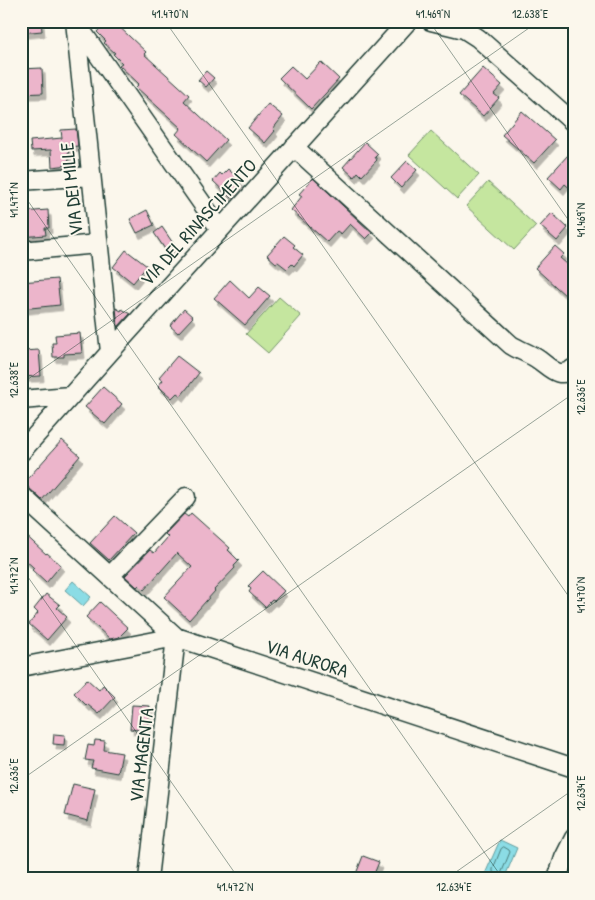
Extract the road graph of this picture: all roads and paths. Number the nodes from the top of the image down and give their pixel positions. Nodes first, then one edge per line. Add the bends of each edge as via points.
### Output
1 (76, 21) edge
2 (408, 21) edge
3 (431, 21) edge
4 (574, 123) edge
5 (294, 147) junction
6 (91, 176) junction
7 (21, 181) edge
8 (220, 229) junction
9 (98, 244) junction
10 (21, 251) edge
11 (110, 352) junction
12 (574, 368) edge
13 (70, 396) junction
14 (21, 400) edge
15 (21, 452) edge
16 (21, 495) edge
17 (186, 497) dead end
18 (110, 576) junction
19 (176, 637) junction
20 (21, 667) edge
21 (574, 768) edge
22 (574, 838) edge
23 (148, 879) edge
24 (557, 879) edge

1 - 6 street, VIA DEI MILLE
1 - 8 street, VIA DEI MILLE
2 - 5 street, VIA DEL RINASCIMENTO
3 - 4 street via 457,27 478,38
5 - 8 street, VIA DEL RINASCIMENTO
5 - 12 street via 511,345 556,372 565,373
6 - 7 street
6 - 9 street, VIA DEI MILLE
8 - 11 street, VIA DEL RINASCIMENTO
9 - 10 street
9 - 11 street, VIA DEI MILLE
11 - 13 street, VIA DEL RINASCIMENTO
13 - 14 street
13 - 15 street, VIA DEL RINASCIMENTO
16 - 18 street
17 - 18 street
18 - 19 street
19 - 20 street, VIA AURORA
19 - 21 street, VIA AURORA
19 - 23 street, VIA MAGENTA
22 - 24 street

